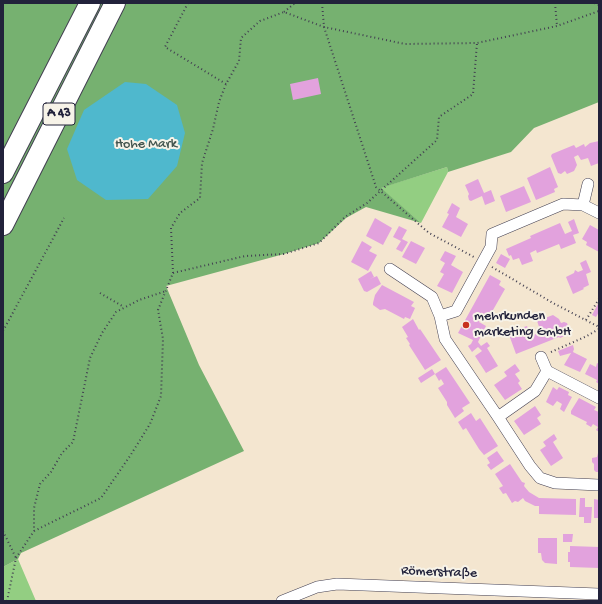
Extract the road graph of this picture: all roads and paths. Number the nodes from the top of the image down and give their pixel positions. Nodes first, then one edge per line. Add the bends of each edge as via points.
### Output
1 (90, 3) edge
2 (115, 3) edge
3 (188, 3) edge
4 (295, 3) edge
5 (322, 3) edge
6 (555, 3) edge
7 (594, 3) edge
8 (599, 5) edge
9 (599, 11) edge
10 (284, 12) junction
11 (557, 26) junction
12 (324, 27) junction
13 (477, 43) junction
14 (226, 84) junction
15 (3, 173) edge
16 (588, 184) dead end
17 (380, 191) junction
18 (583, 205) junction
19 (599, 213) edge
20 (64, 218) dead end
21 (3, 225) edge
22 (483, 262) junction
23 (390, 269) dead end
24 (172, 273) junction
25 (166, 291) junction
26 (100, 292) dead end
27 (599, 299) edge
28 (124, 307) junction
29 (440, 316) junction
30 (586, 320) junction
31 (599, 328) edge
32 (3, 331) edge
33 (540, 357) joint
34 (547, 371) junction
35 (599, 398) edge
36 (498, 417) junction
37 (599, 485) edge
38 (3, 530) edge
39 (34, 531) junction
40 (16, 558) junction
41 (599, 594) edge
42 (7, 601) edge
43 (282, 601) edge

1 - 15 highway, A 43
2 - 21 highway, A 43
3 - 14 path via 165,47
4 - 10 path
5 - 12 path
6 - 11 path
7 - 8 path
9 - 11 path
10 - 12 path
10 - 14 path via 260,22 241,38 239,61
11 - 13 path
12 - 13 path via 405,44
12 - 17 path via 376,187
13 - 17 path via 473,94 439,117 437,140
14 - 24 path via 202,163 200,198 180,213 171,228
16 - 18 street
17 - 22 path via 429,233
17 - 24 path via 345,217 319,243 284,254 245,256
18 - 19 street
18 - 22 street via 563,204 492,234 491,247
20 - 32 path
22 - 29 street via 456,311
22 - 30 path
23 - 29 street via 432,298
24 - 25 path
25 - 28 path
25 - 39 path via 158,310 163,339 161,396 150,424 101,498
26 - 28 path
27 - 30 path
28 - 39 path via 116,312 90,358 72,442 40,484 34,508
29 - 36 street via 445,340
30 - 31 path
31 - 33 path
33 - 34 street
34 - 35 street
34 - 36 street via 535,391
36 - 37 street via 540,478 556,483
38 - 40 path
39 - 40 path
40 - 42 path
41 - 43 street, Römerstraße via 337,584 317,587

